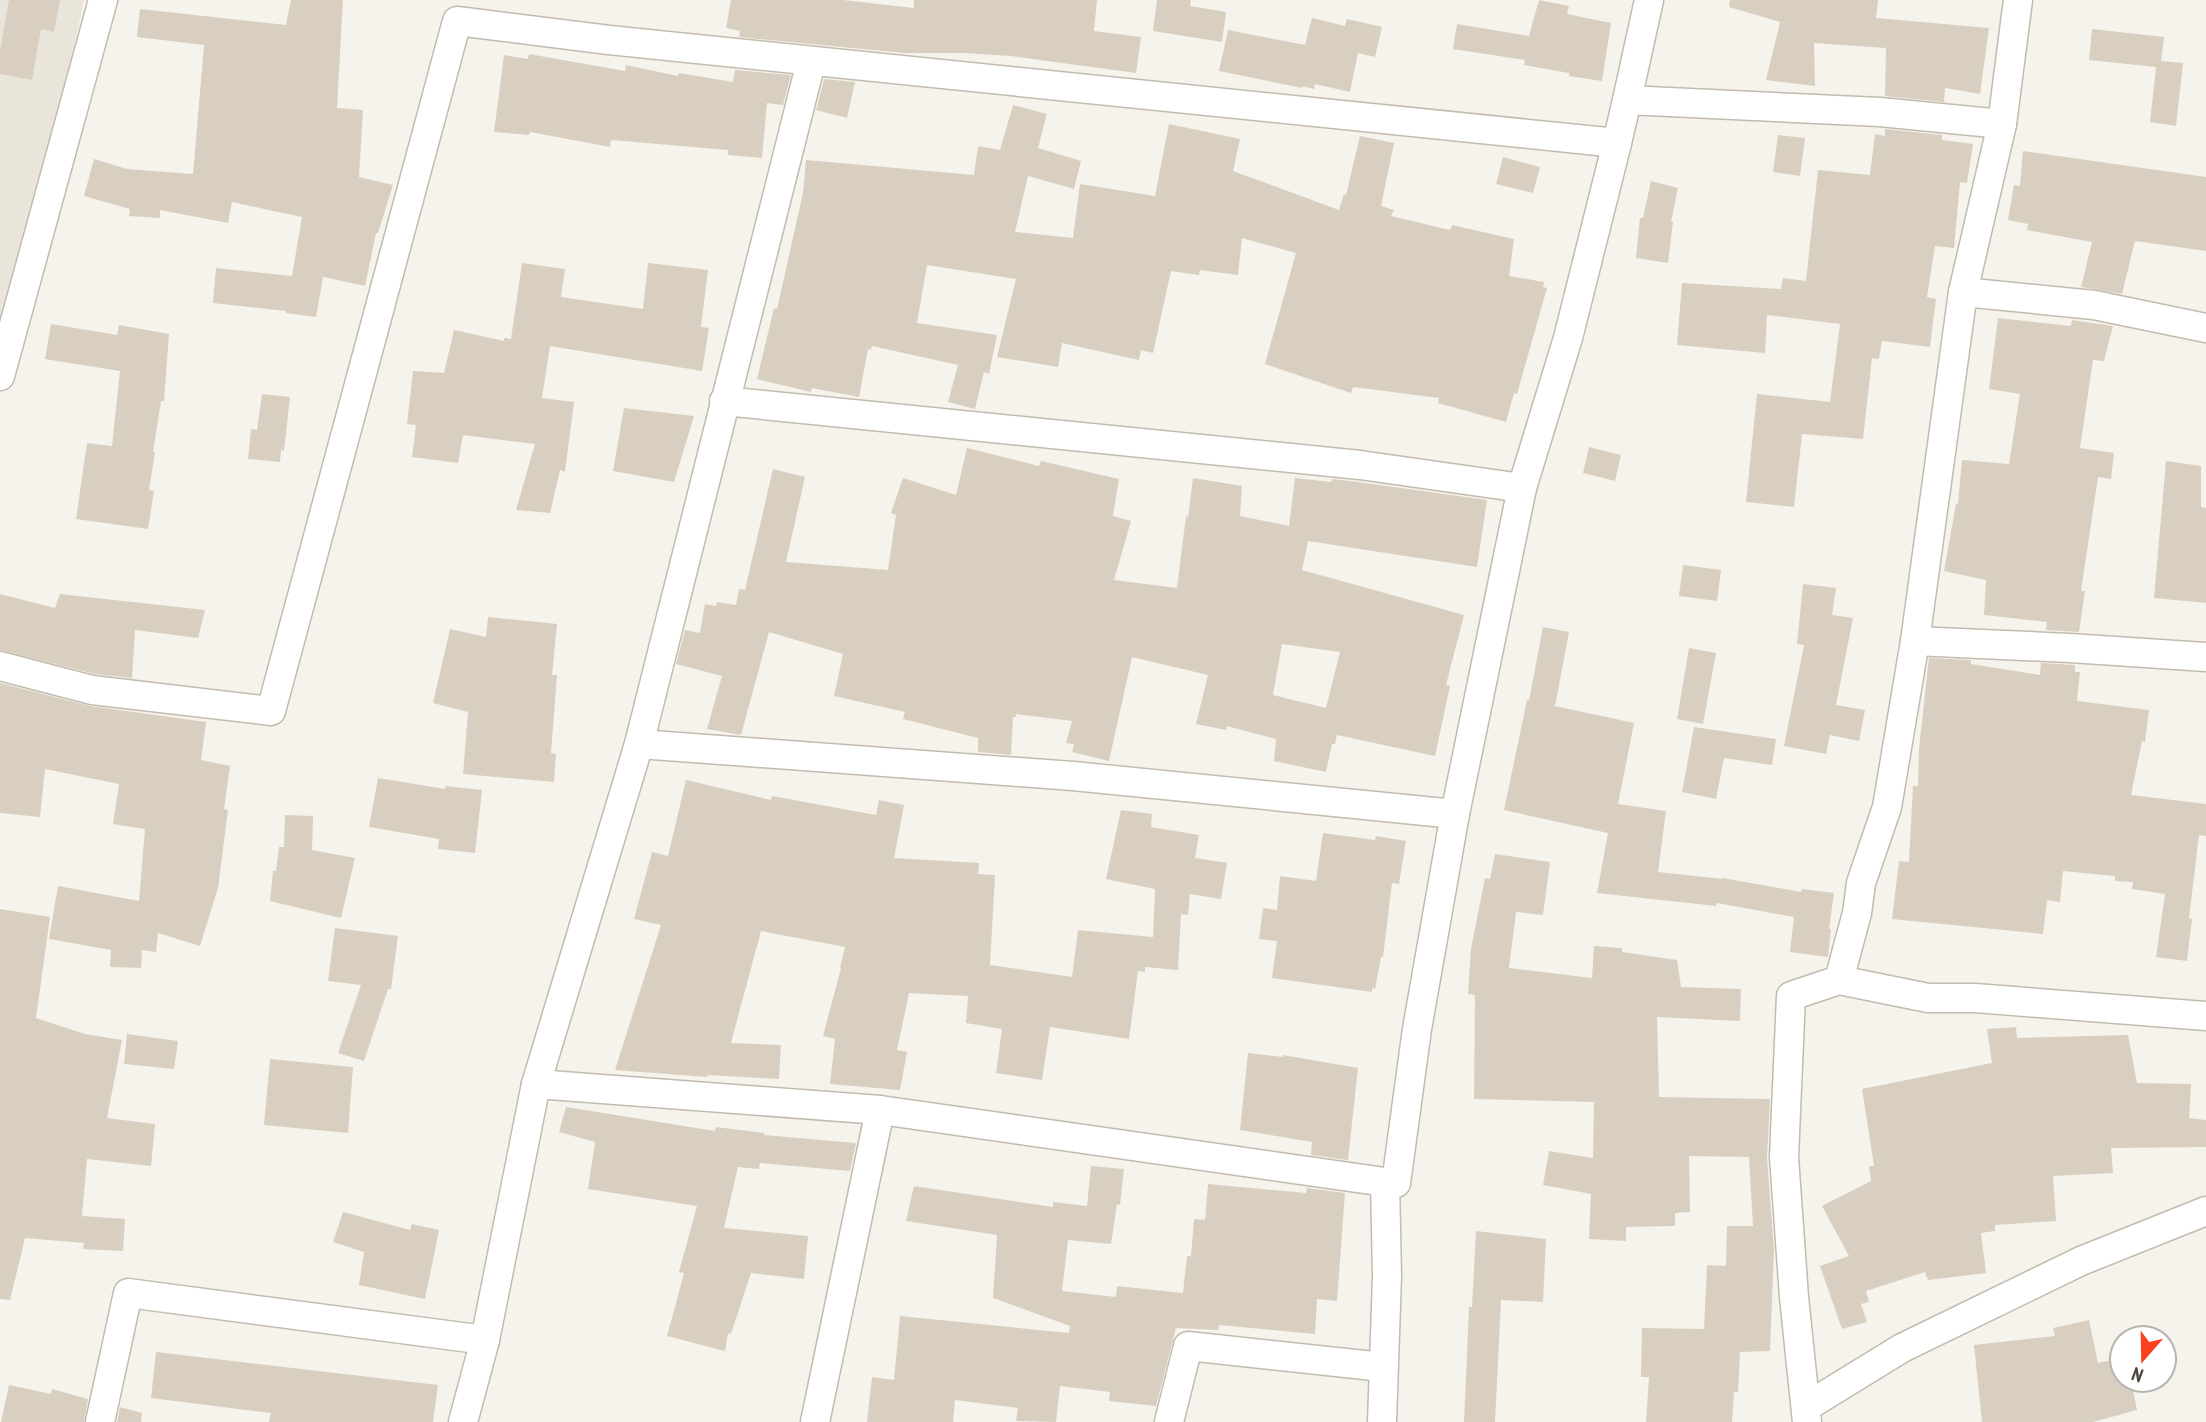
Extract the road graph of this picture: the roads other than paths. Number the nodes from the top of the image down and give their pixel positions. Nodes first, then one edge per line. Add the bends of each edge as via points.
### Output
1 (103, 0) edge
2 (1649, 0) edge
3 (2018, 0) edge
4 (460, 10) edge
5 (811, 62) junction
6 (1627, 100) junction
7 (2002, 124) junction
8 (1617, 143) junction
9 (1963, 292) junction
10 (2206, 328) edge
11 (0, 376) edge
12 (724, 401) junction
13 (1522, 488) junction
14 (1915, 641) junction
15 (2206, 657) edge
16 (0, 666) edge
17 (639, 744) junction
18 (1455, 814) junction
19 (1839, 980) junction
20 (2206, 1016) edge
21 (536, 1084) junction
22 (880, 1110) junction
23 (1385, 1182) junction
24 (2206, 1211) edge
25 (485, 1340) junction
26 (1383, 1367) junction
27 (1807, 1415) edge
28 (100, 1422) edge
29 (463, 1422) edge
30 (815, 1422) edge
31 (1169, 1422) edge
32 (1382, 1422) edge

1 - 11 street
2 - 6 street
3 - 7 street
4 - 5 street via 609,40
4 - 16 street via 271,711 92,690
5 - 8 street
5 - 12 street
6 - 7 street via 1880,112
6 - 8 street
7 - 9 street
8 - 13 street via 1568,338
9 - 10 street via 2094,305
9 - 14 street
12 - 13 street via 1360,465
12 - 17 street
13 - 18 street
14 - 15 street
14 - 19 street via 1887,807 1861,883
17 - 18 street via 1073,776
17 - 21 street
18 - 23 street via 1417,1029 1396,1183
19 - 20 street via 1928,998
19 - 27 street via 1791,996 1784,1157
21 - 22 street
21 - 25 street
22 - 23 street
22 - 30 street
23 - 26 street
24 - 27 street via 2081,1261 1902,1348
25 - 28 street via 128,1293
25 - 29 street
26 - 31 street via 1188,1346
26 - 32 street

